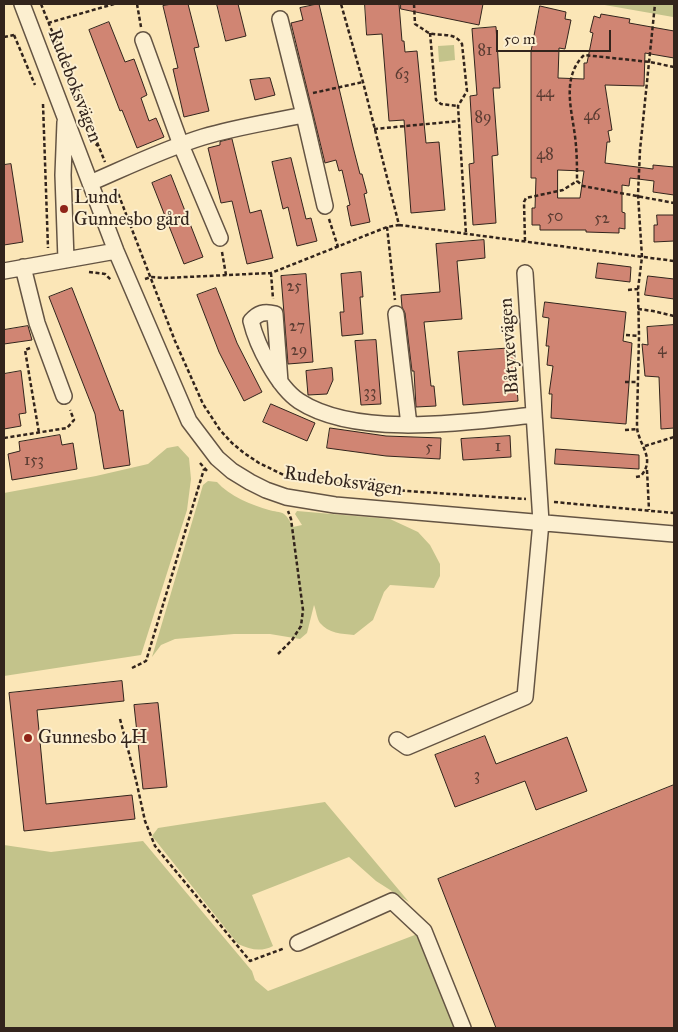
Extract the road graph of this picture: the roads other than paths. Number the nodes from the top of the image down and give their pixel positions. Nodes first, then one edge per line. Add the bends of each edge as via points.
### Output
1 (22, 4) edge
2 (280, 19) dead end
3 (143, 40) road end
4 (304, 115) junction
5 (65, 116) junction
6 (181, 145) junction
7 (90, 183) junction
8 (325, 206) road end
9 (220, 238) road end
10 (116, 251) junction
11 (66, 260) junction
12 (23, 267) junction
13 (4, 271) edge
14 (525, 273) dead end
15 (396, 314) road end
16 (280, 382) junction
17 (64, 396) road end
18 (534, 415) junction
19 (408, 425) junction
20 (541, 522) junction
21 (674, 534) edge
22 (397, 740) dead end
23 (298, 943) road end
24 (463, 1028) edge

1 - 5 street, Rudeboksvägen
2 - 4 street
3 - 6 street
4 - 6 street via 229,130
4 - 8 street
5 - 7 street, Rudeboksvägen
5 - 11 street
6 - 7 street
6 - 9 street
7 - 10 street, Rudeboksvägen
10 - 11 street
10 - 20 street, Rudeboksvägen via 189,421 217,458 232,470 266,490 286,497 335,505
11 - 12 street
12 - 13 street
12 - 17 street via 37,322
14 - 18 street, Båtyxevägen
15 - 19 street
16 - 16 street, Båtyxevägen via 259,345 251,322 262,313 275,314
16 - 19 street, Båtyxevägen via 297,400 321,413 370,423
18 - 19 street, Båtyxevägen
18 - 20 street, Båtyxevägen
20 - 21 street, Rudeboksvägen
20 - 22 street, Båtyxevägen via 525,697 407,747
23 - 24 street via 392,902 424,932

